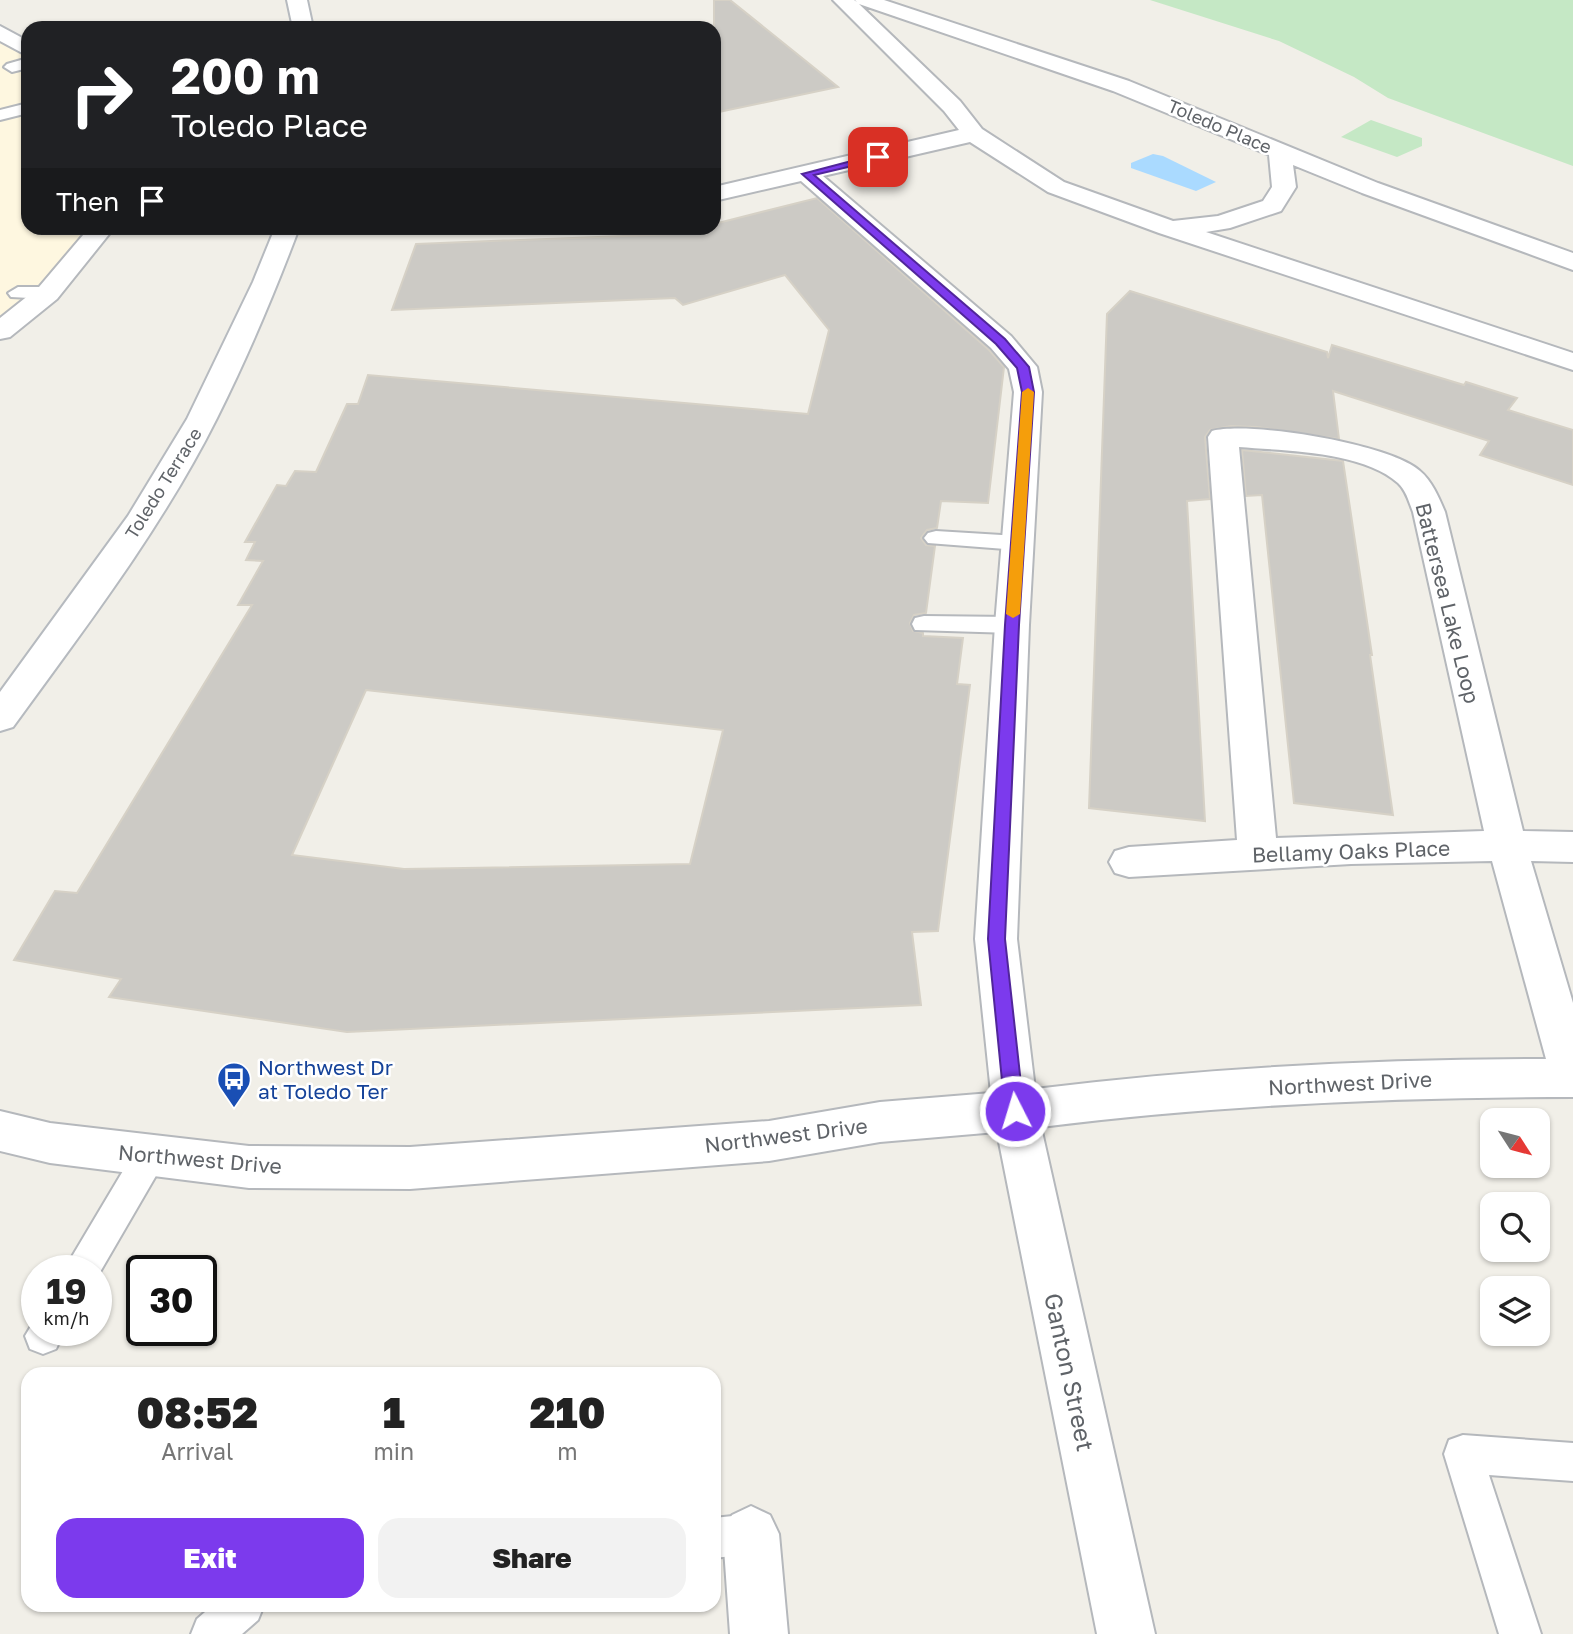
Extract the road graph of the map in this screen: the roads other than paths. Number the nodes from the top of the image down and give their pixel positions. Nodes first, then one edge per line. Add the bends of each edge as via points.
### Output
1 (297, 0) edge
2 (843, 0) edge
3 (864, 0) edge
4 (302, 21) edge
5 (0, 32) edge
6 (21, 46) edge
7 (21, 110) edge
8 (0, 115) edge
9 (974, 134) junction
10 (1280, 151) junction
11 (807, 174) junction
12 (721, 192) edge
13 (1168, 228) junction
14 (96, 235) edge
15 (284, 235) edge
16 (1573, 262) edge
17 (18, 293) dead end
18 (48, 293) junction
19 (0, 331) edge
20 (1573, 362) edge
21 (936, 538) dead end
22 (1018, 543) junction
23 (924, 624) dead end
24 (1012, 625) junction
25 (0, 718) edge
26 (1507, 845) junction
27 (1573, 847) edge
28 (1258, 853) junction
29 (1129, 862) dead end
30 (1573, 1078) edge
31 (1015, 1111) junction
32 (0, 1131) edge
33 (151, 1155) junction
34 (91, 1255) edge
35 (1573, 1462) edge
36 (732, 1536) edge
37 (236, 1612) edge
38 (212, 1634) edge
39 (759, 1634) edge
40 (1126, 1634) edge
41 (1520, 1634) edge

1 - 4 street
2 - 9 street
3 - 10 street, Toledo Place via 1121,86
5 - 6 street
7 - 8 lane
9 - 11 street
9 - 13 street via 1056,187
10 - 13 street via 1284,187 1272,206 1221,223
10 - 16 street, Toledo Place
11 - 12 street
11 - 22 street, Ganton Street via 1023,367 1028,392
13 - 20 street
14 - 18 street
15 - 25 street, Toledo Terrace via 202,419 136,529
17 - 18 lane
18 - 19 street
21 - 22 lane
22 - 24 street, Ganton Street
23 - 24 lane
24 - 31 street, Ganton Street via 996,939
26 - 27 street, Bellamy Oaks Place
26 - 28 street, Bellamy Oaks Place
26 - 28 street, Battersea Lake Loop via 1429,512 1408,476 1363,455 1223,437
26 - 30 street, Battersea Lake Loop
28 - 29 street, Bellamy Oaks Place
30 - 31 street, Northwest Drive via 1468,1078 1152,1094
31 - 33 street, Northwest Drive via 880,1122 769,1141 410,1168 249,1167
31 - 40 street, Ganton Street
32 - 33 street, Northwest Drive via 50,1143
33 - 34 lane
35 - 41 lane via 1463,1454
36 - 39 street
37 - 38 lane

